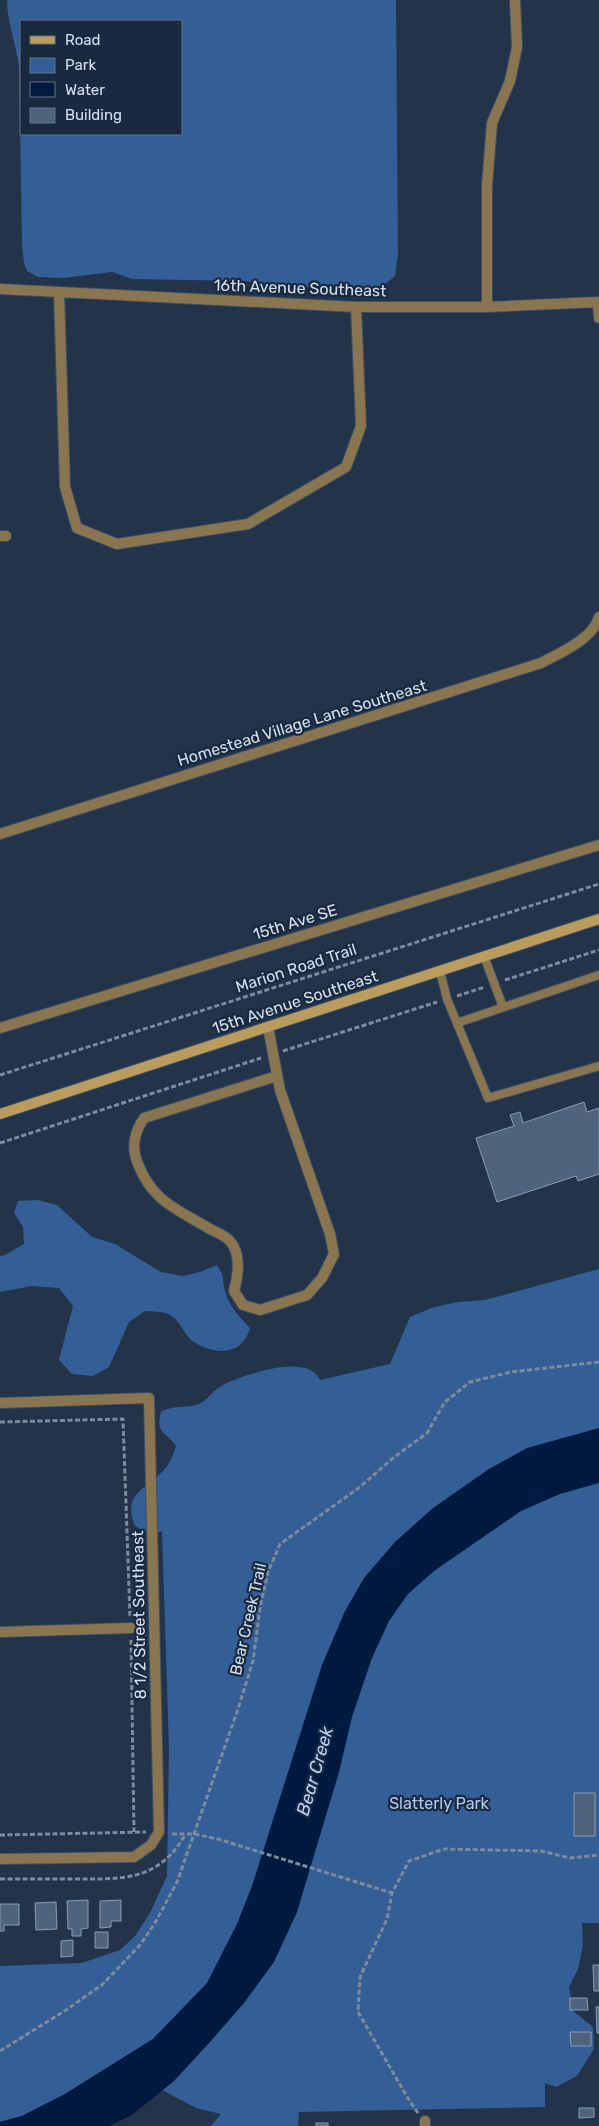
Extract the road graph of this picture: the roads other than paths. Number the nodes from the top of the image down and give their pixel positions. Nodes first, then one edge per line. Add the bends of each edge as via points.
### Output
1 (515, 0) edge
2 (0, 289) edge
3 (59, 292) junction
4 (599, 302) edge
5 (356, 307) junction
6 (487, 307) junction
7 (599, 318) edge
8 (599, 617) edge
9 (0, 834) edge
10 (599, 845) edge
11 (599, 918) edge
12 (484, 956) junction
13 (440, 970) junction
14 (599, 975) edge
15 (503, 1007) junction
16 (457, 1023) junction
17 (268, 1027) junction
18 (0, 1028) edge
19 (599, 1066) edge
20 (277, 1076) junction
21 (0, 1114) edge
22 (0, 1403) edge
23 (131, 1628) road end
24 (0, 1632) edge
25 (0, 1859) edge

1 - 6 street via 517,47 510,80 492,123 487,186
2 - 3 street, 16th Avenue Southeast
3 - 5 street, 16th Avenue Southeast
3 - 5 street via 65,487 77,528 117,544 248,524 346,467 361,426
4 - 6 street, 16th Avenue Southeast
4 - 7 street
5 - 6 street, 16th Avenue Southeast
8 - 9 street, Homestead Village Lane Southeast via 597,626 542,663
10 - 18 street, 15th Ave SE
11 - 12 main road, 15th Avenue Southeast
12 - 13 main road, 15th Avenue Southeast
12 - 15 lane
13 - 16 lane
13 - 17 main road, 15th Avenue Southeast
14 - 15 lane
15 - 16 lane
16 - 19 lane via 488,1098
17 - 20 street
17 - 21 main road, 15th Avenue Southeast
20 - 20 street via 144,1118 134,1132 134,1155 145,1183 157,1197 230,1241 238,1257 234,1292 243,1305 260,1310 307,1295 322,1278 334,1254
22 - 25 street, 8 1/2 Street Southeast via 149,1398 159,1832 151,1845 134,1857
23 - 24 street

